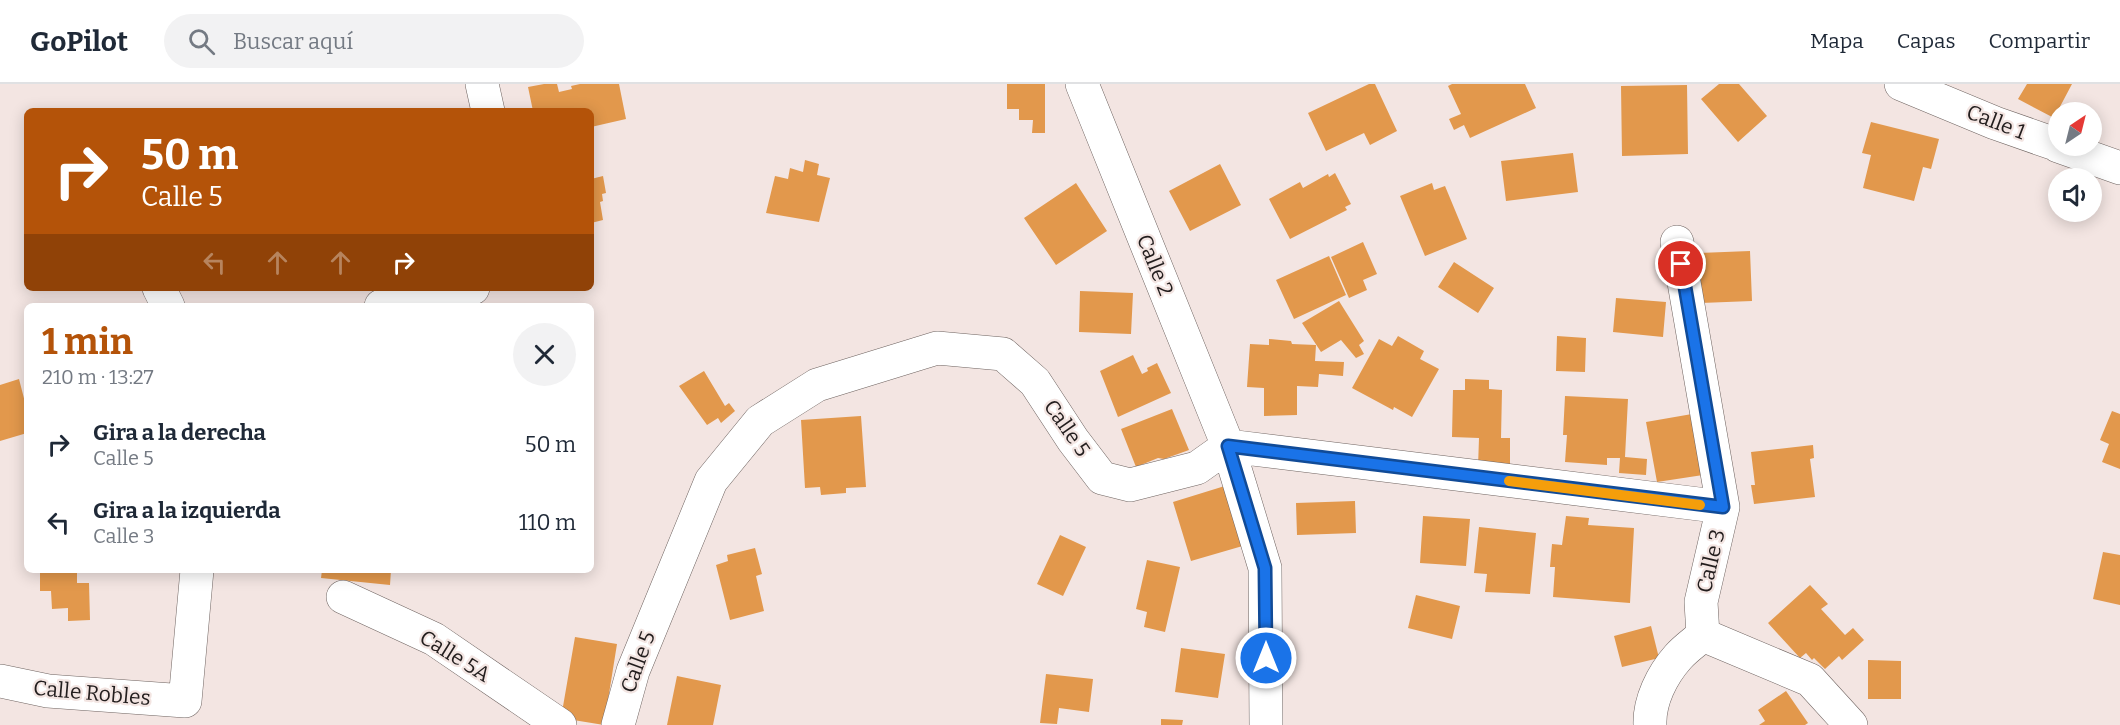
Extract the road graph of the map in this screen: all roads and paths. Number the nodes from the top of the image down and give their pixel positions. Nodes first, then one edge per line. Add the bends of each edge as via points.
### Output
1 (482, 84) edge
2 (1082, 84) edge
3 (1901, 84) edge
4 (487, 108) edge
5 (2048, 142) edge
6 (2088, 156) edge
7 (2120, 168) edge
8 (1677, 242) dead end
9 (458, 291) edge
10 (396, 303) edge
11 (1228, 446) junction
12 (1723, 507) junction
13 (197, 573) edge
14 (343, 597) dead end
15 (1703, 635) junction
16 (0, 681) edge
17 (560, 725) edge
18 (618, 725) edge
19 (1266, 725) edge
20 (1650, 725) edge
21 (1851, 725) edge

1 - 4 street
2 - 11 street, Calle 2
3 - 5 street, Calle 1
6 - 7 street, Calle 1
8 - 12 street, Calle 3
9 - 10 street
11 - 12 street
11 - 18 street, Calle 5 via 1197,468 1130,485 1102,478 1035,382 1003,354 938,348 817,385 760,422 711,481 633,671
11 - 19 street, Calle 2 via 1265,568
12 - 15 street, Calle 3 via 1701,602
13 - 16 street, Calle Robles via 185,701 48,691
14 - 17 street, Calle 5A via 434,639
15 - 20 street via 1678,657 1655,692
15 - 21 street via 1810,680

